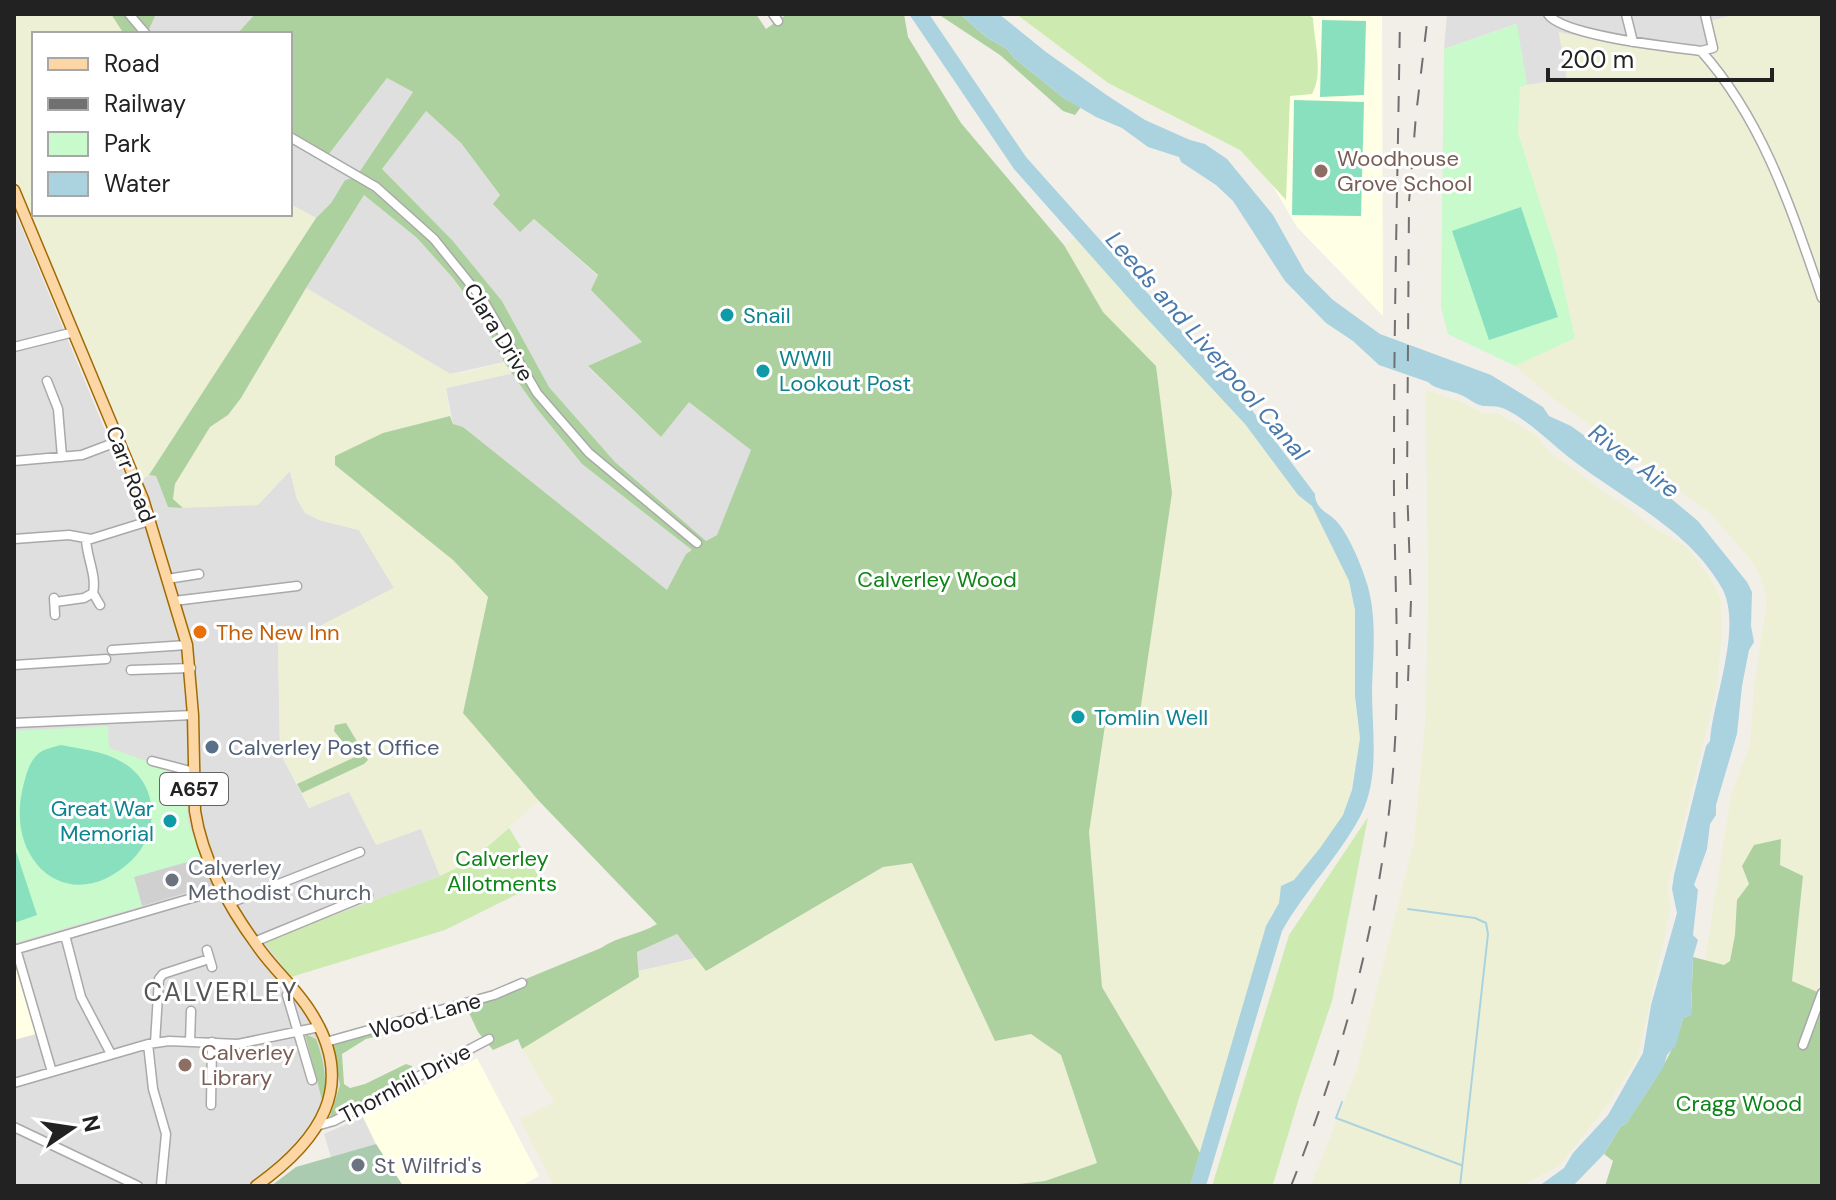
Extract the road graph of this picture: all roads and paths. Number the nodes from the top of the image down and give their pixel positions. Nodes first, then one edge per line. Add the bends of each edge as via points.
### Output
1 (129, 14) edge
2 (1548, 14) edge
3 (1626, 14) edge
4 (1705, 14) edge
5 (144, 32) edge
6 (1633, 42) junction
7 (1701, 51) junction
8 (292, 138) edge
9 (14, 190) edge
10 (1822, 298) edge
11 (74, 332) junction
12 (14, 347) edge
13 (47, 381) dead end
14 (119, 441) junction
15 (62, 457) junction
16 (14, 461) edge
17 (149, 521) junction
18 (86, 538) junction
19 (14, 539) edge
20 (697, 543) dead end
21 (199, 574) dead end
22 (167, 579) junction
23 (297, 586) dead end
24 (93, 593) junction
25 (174, 601) junction
26 (100, 605) dead end
27 (55, 615) dead end
28 (187, 645) junction
29 (112, 650) dead end
30 (106, 659) dead end
31 (14, 665) edge
32 (191, 668) junction
33 (131, 670) dead end
34 (193, 715) junction
35 (14, 723) edge
36 (152, 761) dead end
37 (194, 772) junction
38 (360, 852) dead end
39 (223, 889) junction
40 (368, 895) dead end
41 (230, 903) junction
42 (65, 935) junction
43 (254, 942) junction
44 (15, 950) edge
45 (209, 959) dead end
46 (522, 983) dead end
47 (1822, 993) edge
48 (287, 995) dead end
49 (191, 1011) dead end
50 (319, 1027) junction
51 (300, 1032) junction
52 (489, 1039) dead end
53 (190, 1042) junction
54 (212, 1042) junction
55 (326, 1042) junction
56 (151, 1044) junction
57 (1803, 1045) dead end
58 (111, 1054) junction
59 (52, 1072) junction
60 (312, 1080) dead end
61 (14, 1083) edge
62 (211, 1105) dead end
63 (320, 1125) junction
64 (14, 1127) edge
65 (138, 1186) edge
66 (161, 1186) edge
67 (256, 1186) edge

1 - 5 street
2 - 6 street via 1560,25
3 - 6 street
4 - 7 street via 1713,48
6 - 7 street
7 - 10 street via 1746,110 1792,212
8 - 20 street, Clara Drive via 376,187 434,239 483,300 537,393 589,453
9 - 11 main road, Carr Road / A657
11 - 12 street
11 - 14 main road, Carr Road / A657
13 - 15 street via 58,409
14 - 15 street via 92,453
14 - 17 main road, Carr Road / A657
15 - 16 street
17 - 18 street
17 - 22 main road, Carr Road / A657
18 - 19 street
18 - 24 street
21 - 22 street
22 - 25 main road, Carr Road / A657
23 - 25 street
24 - 26 street
24 - 27 street via 54,599
25 - 28 main road, Carr Road / A657
28 - 29 street
28 - 32 main road, Carr Road / A657
30 - 31 street
32 - 33 street
32 - 34 main road, Carr Road / A657
34 - 35 street
34 - 37 main road, Carr Road / A657
36 - 37 street
37 - 39 main road, Carr Road / A657 via 198,830
38 - 41 street
39 - 41 main road, Carr Road / A657
39 - 42 street
40 - 43 street
41 - 43 main road, Carr Road / A657
42 - 44 street
42 - 58 street via 81,997
43 - 50 main road, Carr Road / A657
44 - 59 street
45 - 56 street via 159,979
46 - 55 street, Wood Lane
47 - 57 street
48 - 51 street
49 - 53 street
50 - 51 street
50 - 55 main road, Carr Road / A657
51 - 54 street via 238,1044
51 - 60 street
52 - 63 street, Thornhill Drive
53 - 54 street
53 - 56 street
54 - 62 street
55 - 63 main road, Carr Road / A657 via 330,1095
56 - 58 street
56 - 66 street via 153,1089 166,1134
58 - 59 street
59 - 61 street
63 - 67 main road, A657 via 301,1150
64 - 65 street

